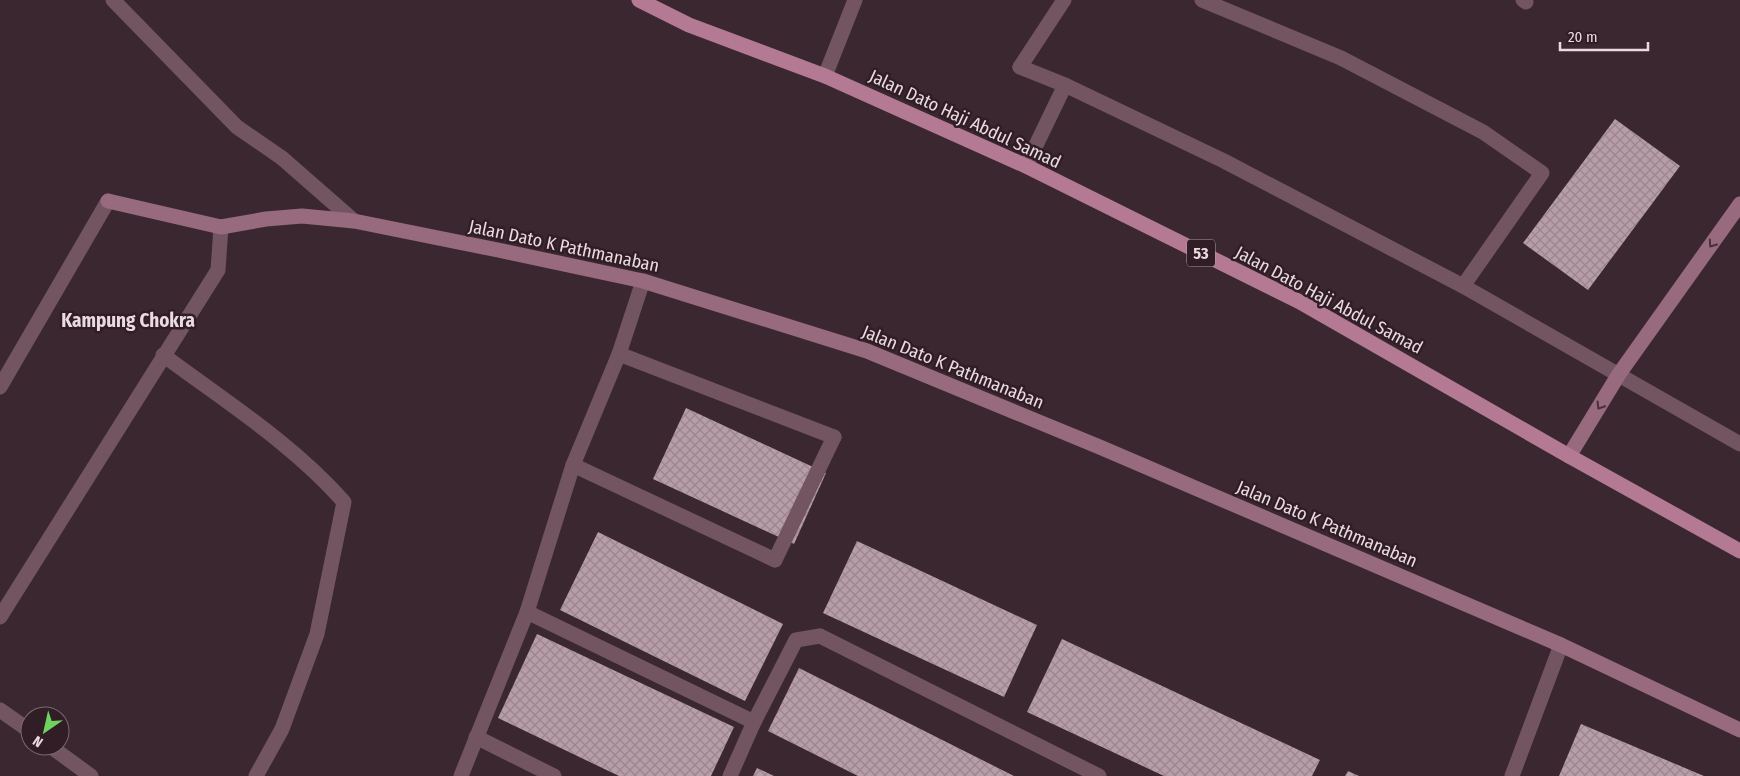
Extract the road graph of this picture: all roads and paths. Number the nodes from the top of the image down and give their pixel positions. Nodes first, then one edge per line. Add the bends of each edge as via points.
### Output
1 (113, 0) edge
2 (639, 0) edge
3 (855, 0) edge
4 (1064, 0) edge
5 (1202, 0) edge
6 (825, 76) junction
7 (1065, 85) junction
8 (1026, 166) junction
9 (1740, 204) edge
10 (354, 222) junction
11 (221, 228) junction
12 (643, 280) junction
13 (1463, 286) junction
14 (619, 354) junction
15 (163, 355) junction
16 (1619, 374) junction
17 (0, 387) edge
18 (1740, 444) edge
19 (1569, 456) junction
20 (573, 465) junction
21 (1740, 551) edge
22 (527, 612) junction
23 (0, 617) edge
24 (1561, 645) junction
25 (0, 710) edge
26 (754, 722) junction
27 (20, 724) edge
28 (1740, 730) edge
29 (476, 737) junction
30 (64, 756) edge
31 (92, 776) edge
32 (256, 776) edge
33 (460, 776) edge
34 (554, 776) edge
35 (730, 776) edge
36 (1099, 776) edge
37 (1512, 776) edge

1 - 10 street via 237,127 282,158
2 - 6 main road, Jalan Dato Haji Abdul Samad / 53 via 689,25
3 - 6 street
4 - 7 street via 1020,67
5 - 13 street via 1341,58 1483,132 1542,173
6 - 8 main road, Jalan Dato Haji Abdul Samad / 53
7 - 8 street
7 - 13 street via 1224,161
8 - 19 main road, Jalan Dato Haji Abdul Samad / 53 via 1300,302
9 -> 16 street
10 - 11 street, Jalan Dato K Pathmanaban via 302,216
10 - 12 street, Jalan Dato K Pathmanaban
11 - 15 street via 218,270
11 - 17 street, Jalan Dato K Pathmanaban via 108,201
12 - 14 street
12 - 24 street, Jalan Dato K Pathmanaban via 867,352 1102,448
13 - 16 street
14 - 20 street
14 - 20 street via 834,437 775,560
15 - 23 street
15 - 32 street via 274,437 344,502 317,634 282,729
16 - 18 street
16 -> 19 street
19 - 21 main road, Jalan Dato Haji Abdul Samad / 53
20 - 22 street
22 - 26 street
22 - 29 street
24 - 28 street, Jalan Dato K Pathmanaban
24 - 37 street
25 - 27 street
26 - 35 street
26 - 36 street via 796,640 820,636
29 - 33 street
29 - 34 street
30 - 31 street

